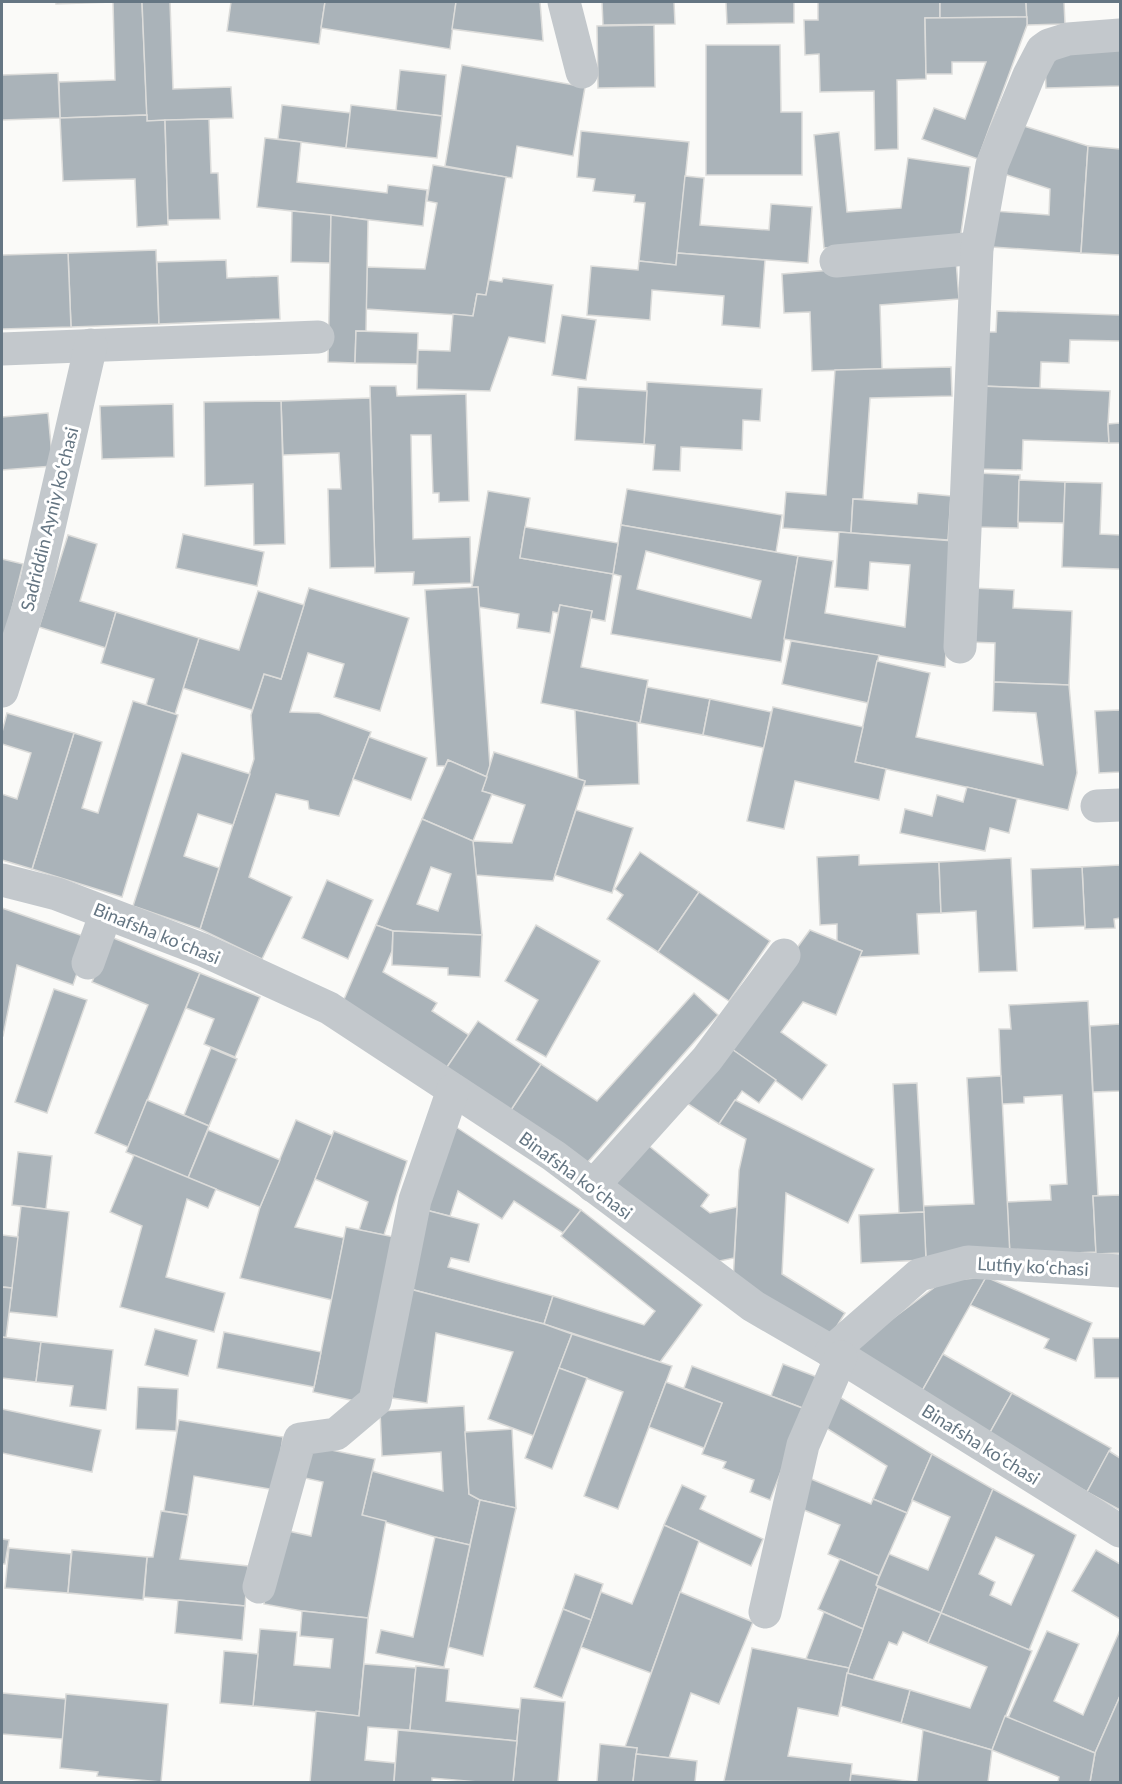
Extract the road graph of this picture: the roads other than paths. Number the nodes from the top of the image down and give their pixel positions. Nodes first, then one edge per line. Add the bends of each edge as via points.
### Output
1 (564, 2) edge
2 (1120, 35) edge
3 (582, 72) dead end
4 (977, 248) junction
5 (836, 261) dead end
6 (318, 337) dead end
7 (91, 345) junction
8 (2, 349) edge
9 (960, 647) dead end
10 (2, 691) edge
11 (2, 880) edge
12 (106, 913) junction
13 (784, 955) dead end
14 (88, 963) dead end
15 (453, 1090) junction
16 (593, 1186) junction
17 (1120, 1271) edge
18 (836, 1354) junction
19 (1120, 1531) edge
20 (259, 1587) dead end
21 (765, 1612) dead end

1 - 3 street
2 - 4 street via 1068,39 1042,50 992,165
4 - 5 street
4 - 9 street
6 - 7 street
7 - 8 street
7 - 10 street, Sadriddin Ayniy koʻchasi via 36,584
11 - 12 street, Binafsha koʻchasi via 57,894
12 - 14 street
12 - 15 street, Binafsha koʻchasi via 203,950 329,1008
13 - 16 street via 707,1059
15 - 16 street, Binafsha koʻchasi
15 - 20 street via 415,1200 375,1401 336,1434 300,1440
16 - 18 street, Binafsha koʻchasi via 753,1306
17 - 18 street, Lutfiy koʻchasi via 968,1262 919,1275
18 - 19 street, Binafsha koʻchasi
18 - 21 street via 802,1445

